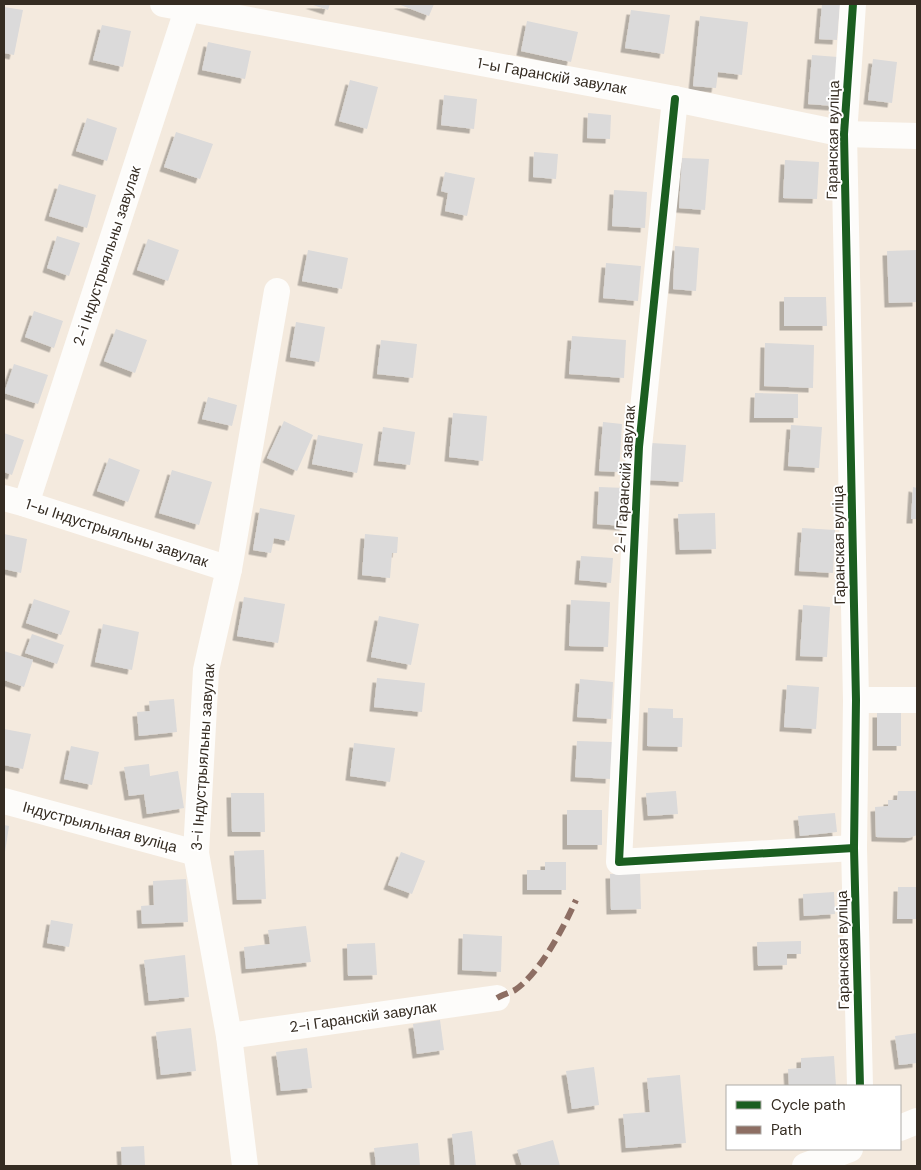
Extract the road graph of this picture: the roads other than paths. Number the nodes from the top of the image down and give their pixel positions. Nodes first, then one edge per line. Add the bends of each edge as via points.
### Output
1 (163, 4) edge
2 (853, 4) edge
3 (189, 6) edge
4 (675, 99) junction
5 (844, 134) junction
6 (917, 136) edge
7 (277, 291) dead end
8 (15, 501) edge
9 (230, 569) junction
10 (856, 700) junction
11 (917, 700) edge
12 (4, 801) edge
13 (854, 848) junction
14 (196, 853) junction
15 (497, 998) dead end
16 (228, 1036) junction
17 (860, 1085) edge
18 (917, 1121) edge
19 (901, 1128) edge
20 (847, 1150) edge
21 (245, 1166) edge
22 (805, 1166) edge

1 - 3 street, 1-ы Гаранскій завулак
2 - 5 street, Гаранская вуліца
3 - 4 street, 1-ы Гаранскій завулак
3 - 8 street, 2-і Індустрыяльны завулак
4 - 5 street, 1-ы Гаранскій завулак
4 - 13 street, 2-і Гаранскій завулак via 639,447 619,862
5 - 6 street, 1-ы Гаранскій завулак
5 - 10 street, Гаранская вуліца
7 - 9 street, 3-і Індустрыяльны завулак
8 - 9 street, 1-ы Індустрыяльны завулак
9 - 14 street, 3-і Індустрыяльны завулак via 206,670
10 - 11 street
10 - 13 street, Гаранская вуліца
12 - 14 street, Індустрыяльная вуліца
13 - 17 street, Гаранская вуліца
14 - 16 street, 3-і Індустрыяльны завулак
15 - 16 street, 2-і Гаранскій завулак
16 - 21 street, 3-і Індустрыяльны завулак
18 - 19 street
20 - 22 street

